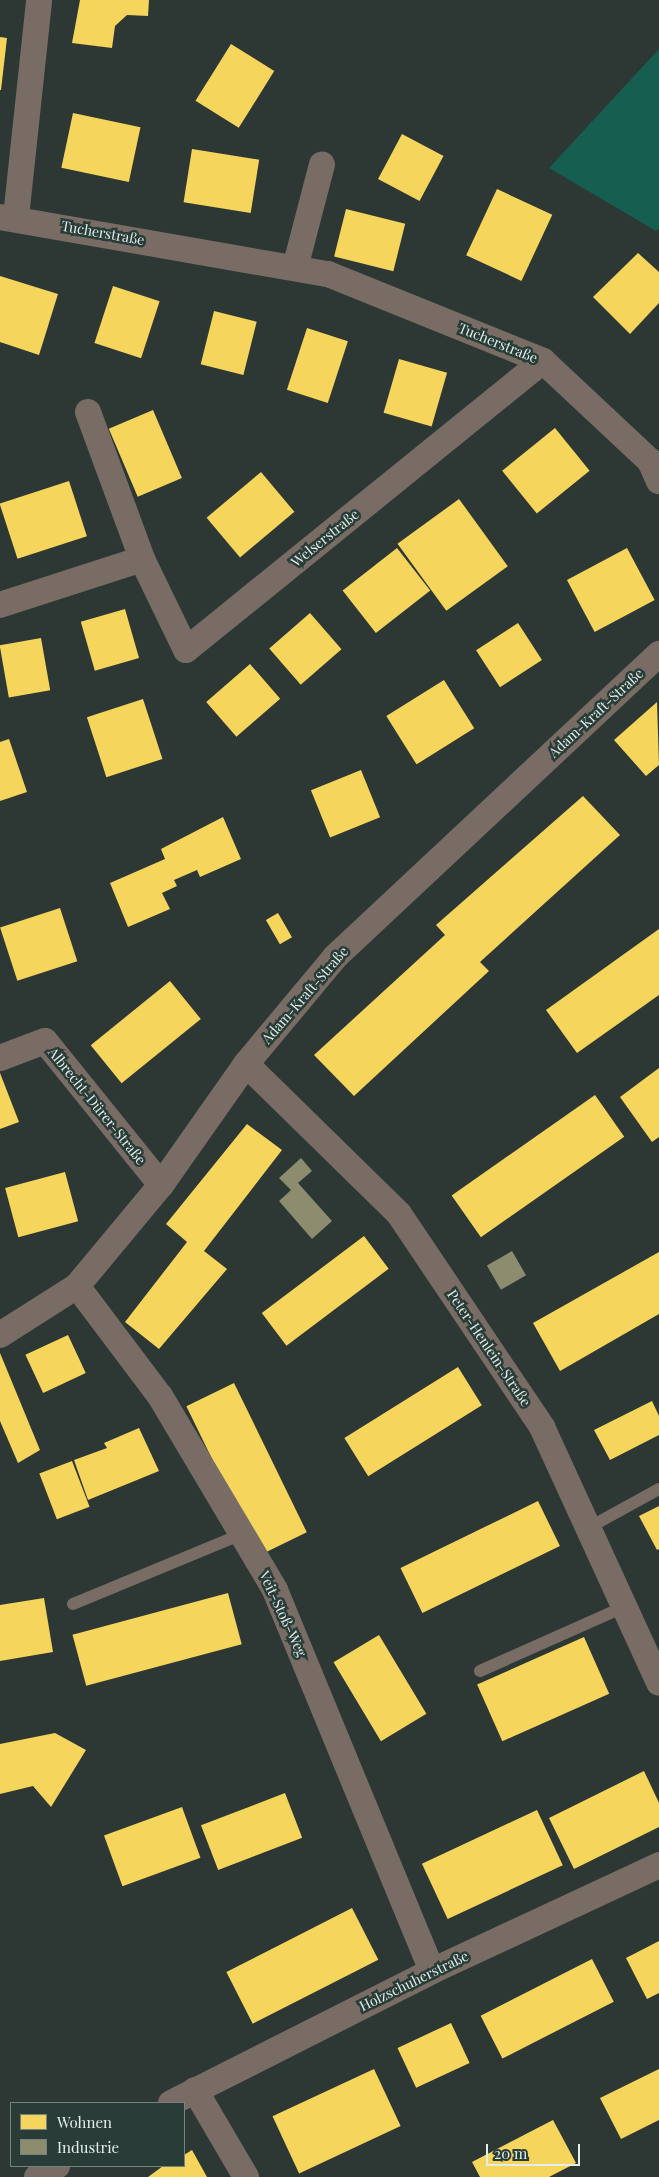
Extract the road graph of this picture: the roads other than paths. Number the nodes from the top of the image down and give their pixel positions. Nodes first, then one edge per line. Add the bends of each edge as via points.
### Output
1 (39, 0) edge
2 (322, 164) dead end
3 (8, 217) edge
4 (295, 268) junction
5 (543, 361) junction
6 (88, 412) dead end
7 (659, 481) edge
8 (142, 559) junction
9 (0, 605) edge
10 (659, 654) edge
11 (0, 1058) edge
12 (246, 1064) junction
13 (161, 1185) junction
14 (77, 1286) junction
15 (0, 1335) edge
16 (659, 1489) edge
17 (588, 1528) junction
18 (242, 1534) junction
19 (73, 1604) dead end
20 (624, 1606) junction
21 (480, 1671) dead end
22 (659, 1682) edge
23 (659, 1865) edge
24 (432, 1972) junction
25 (195, 2090) junction
26 (174, 2102) edge
27 (55, 2167) edge
28 (37, 2177) edge
29 (246, 2177) edge

1 - 3 street
2 - 4 street
3 - 4 street, Tucherstraße
4 - 5 street, Tucherstraße via 328,274
5 - 7 street, Tucherstraße via 650,461
5 - 8 street, Welserstraße via 186,650
6 - 8 street, Welserstraße
8 - 9 street
10 - 12 street, Adam-Kraft-Straße via 335,957
11 - 13 street, Albrecht-Dürer-Straße via 46,1041
12 - 13 street, Adam-Kraft-Straße
12 - 17 street, Peter-Henlein-Straße via 399,1214 542,1427
13 - 14 street, Adam-Kraft-Straße
14 - 15 street, Adam-Kraft-Straße
14 - 18 street, Veit-Stoß-Weg via 160,1396
16 - 17 lane
17 - 20 street, Peter-Henlein-Straße
18 - 19 lane
18 - 24 street, Veit-Stoß-Weg via 275,1590
20 - 21 lane
20 - 22 street, Peter-Henlein-Straße
23 - 24 street, Holzschuherstraße
24 - 25 street, Holzschuherstraße
25 - 26 street, Holzschuherstraße
25 - 29 street
27 - 28 street

